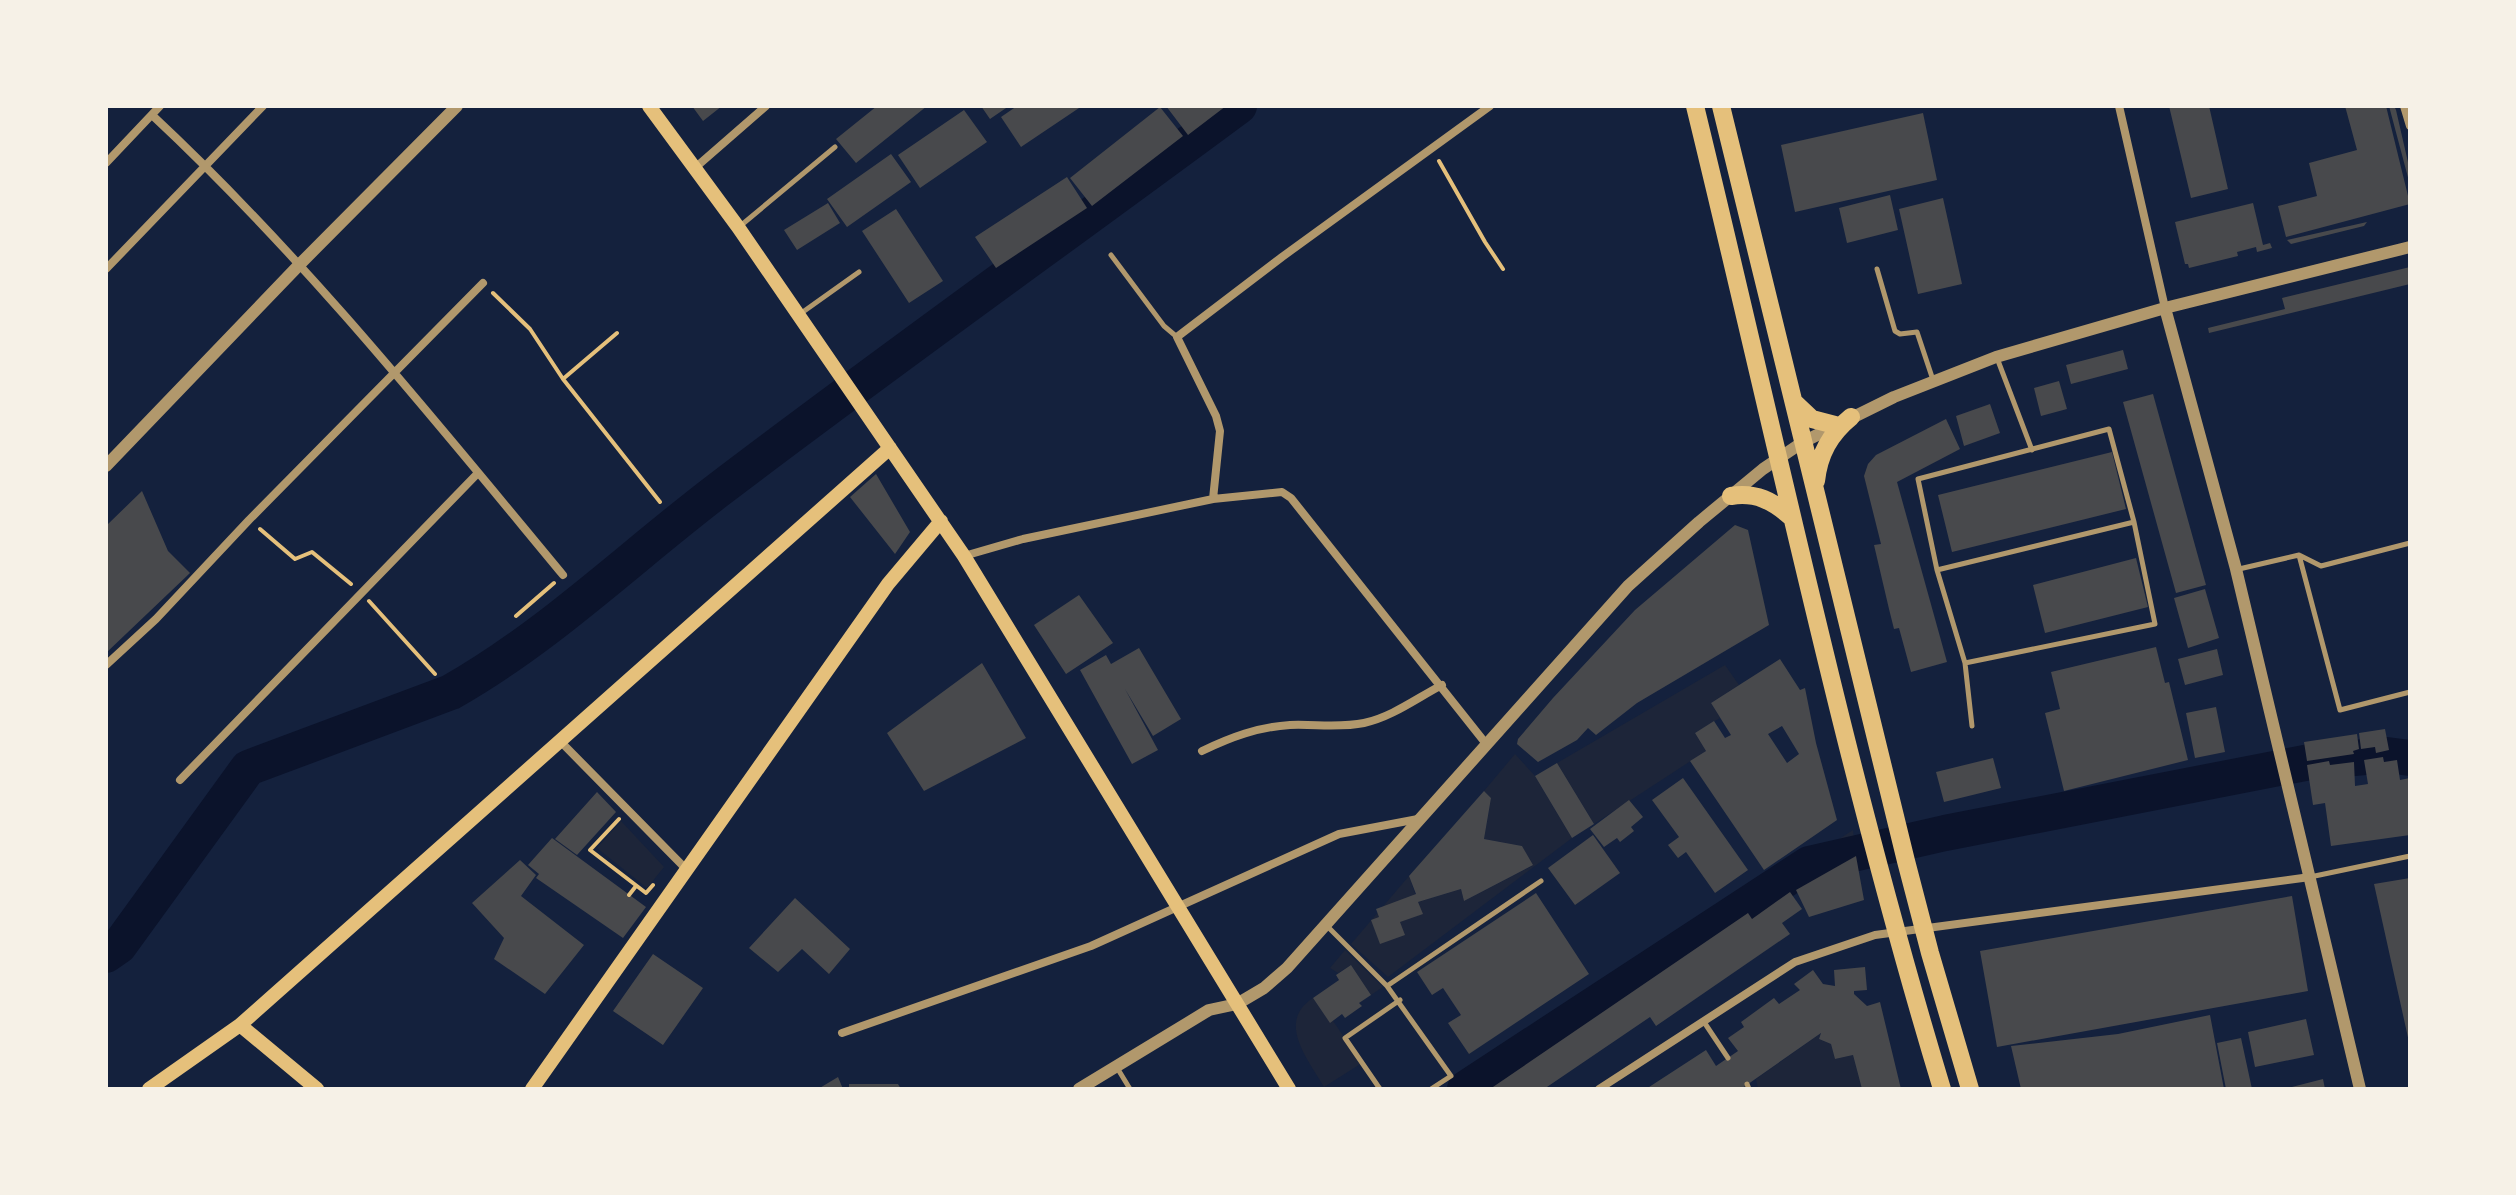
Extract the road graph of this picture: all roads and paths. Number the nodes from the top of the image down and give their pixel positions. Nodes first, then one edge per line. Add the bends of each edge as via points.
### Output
1 (160, 106) edge
2 (263, 106) edge
3 (457, 106) edge
4 (649, 106) edge
5 (766, 106) edge
6 (1490, 106) edge
7 (1695, 106) edge
8 (1721, 106) edge
9 (2119, 106) edge
10 (2404, 106) edge
11 (152, 115) junction
12 (2410, 126) edge
13 (835, 147) dead end
14 (1432, 148) junction
15 (106, 163) edge
16 (207, 166) junction
17 (696, 167) junction
18 (738, 227) junction
19 (2410, 247) edge
20 (1111, 255) dead end
21 (300, 264) junction
22 (106, 269) edge
23 (1503, 269) dead end
24 (1877, 269) dead end
25 (859, 272) dead end
26 (483, 283) joint
27 (2165, 308) junction
28 (799, 314) junction
29 (617, 333) dead end
30 (1177, 337) junction
31 (1996, 357) junction
32 (393, 375) junction
33 (563, 379) junction
34 (1933, 381) junction
35 (1792, 400) junction
36 (1843, 421) junction
37 (1803, 442) junction
38 (890, 448) junction
39 (2032, 450) junction
40 (1777, 459) junction
41 (106, 466) edge
42 (478, 473) junction
43 (1815, 491) junction
44 (1731, 496) junction
45 (1213, 499) junction
46 (660, 502) dead end
47 (1791, 517) junction
48 (941, 521) junction
49 (2134, 522) junction
50 (2410, 543) edge
51 (2299, 555) junction
52 (964, 556) junction
53 (2236, 569) junction
54 (1937, 570) junction
55 (563, 575) joint
56 (516, 616) dead end
57 (1965, 663) junction
58 (106, 665) edge
59 (1442, 685) junction
60 (2410, 692) edge
61 (1972, 726) dead end
62 (561, 742) junction
63 (1487, 745) junction
64 (1202, 751) dead end
65 (180, 780) dead end
66 (620, 818) dead end
67 (1418, 819) junction
68 (2410, 856) edge
69 (687, 870) junction
70 (2310, 877) junction
71 (1541, 881) dead end
72 (636, 886) junction
73 (671, 892) junction
74 (629, 895) dead end
75 (1177, 908) junction
76 (1326, 925) junction
77 (1924, 930) junction
78 (1896, 933) junction
79 (1387, 986) junction
80 (1400, 1000) junction
81 (1237, 1004) junction
82 (1704, 1022) junction
83 (240, 1025) junction
84 (842, 1033) dead end
85 (1728, 1058) dead end
86 (1116, 1065) junction
87 (149, 1089) edge
88 (317, 1089) edge
89 (532, 1089) edge
90 (1079, 1089) edge
91 (1130, 1089) edge
92 (1289, 1089) edge
93 (1380, 1089) edge
94 (1431, 1089) edge
95 (1599, 1089) edge
96 (1942, 1089) edge
97 (1970, 1089) edge
98 (2360, 1089) edge

1 - 11 street
2 - 16 street
3 - 21 street
4 - 17 main road
5 - 17 street
6 - 14 street
7 - 40 highway
8 - 35 highway
9 - 27 street
10 - 12 street
11 - 15 street
11 - 16 street
13 - 18 lane
14 - 23 path
14 - 30 street
16 - 21 street
16 - 22 street
17 - 18 main road
18 - 28 main road
19 - 27 street
20 - 30 lane
21 - 32 street
21 - 41 street
24 - 34 lane via 1895,331 1917,332
25 - 28 lane
26 - 32 street
26 - 33 path via 530,329
27 - 31 street
27 - 53 street
28 - 38 main road
29 - 33 path
30 - 45 street via 1220,431
31 - 34 street
31 - 39 lane
32 - 42 street
32 - 58 street
33 - 46 path
34 - 36 street
35 - 36 highway via 1812,419
35 - 37 highway
36 - 37 street
36 - 43 highway via 1823,450
37 - 40 street
37 - 43 highway
38 - 48 main road
38 - 62 main road
39 - 49 lane via 2109,429
39 - 54 lane via 1918,479
40 - 44 street
40 - 47 highway
42 - 55 street
42 - 65 street
43 - 77 highway
44 - 47 highway via 1759,496
44 - 63 street via 1628,586
45 - 52 street
45 - 59 street via 1282,492 1291,498
47 - 78 highway
48 - 52 main road
48 - 69 main road via 888,584
49 - 54 lane
49 - 57 lane via 2155,624
50 - 51 lane via 2321,566
51 - 53 lane
51 - 60 lane via 2340,710
52 - 75 main road
53 - 70 street
54 - 57 lane
55 - 56 path
57 - 61 lane
59 - 63 street
59 - 64 street via 1381,718 1345,726 1238,733
62 - 69 street
62 - 83 main road
63 - 67 street
66 - 72 path via 590,850
67 - 75 street via 1339,834
67 - 76 street
68 - 70 lane
69 - 73 main road
70 - 77 street
70 - 98 street
71 - 79 lane
72 - 73 path via 646,893 656,881
72 - 74 path
73 - 89 main road
75 - 81 main road
75 - 84 street via 1091,946
76 - 79 lane
76 - 81 street via 1287,968
77 - 78 street
77 - 97 highway
78 - 82 street via 1795,962
78 - 96 highway
79 - 80 lane
80 - 93 lane via 1345,1038
80 - 94 lane via 1451,1076
81 - 86 street via 1209,1010
81 - 92 main road
82 - 85 lane
82 - 95 street
83 - 87 main road
83 - 88 main road
86 - 90 street
86 - 91 lane

